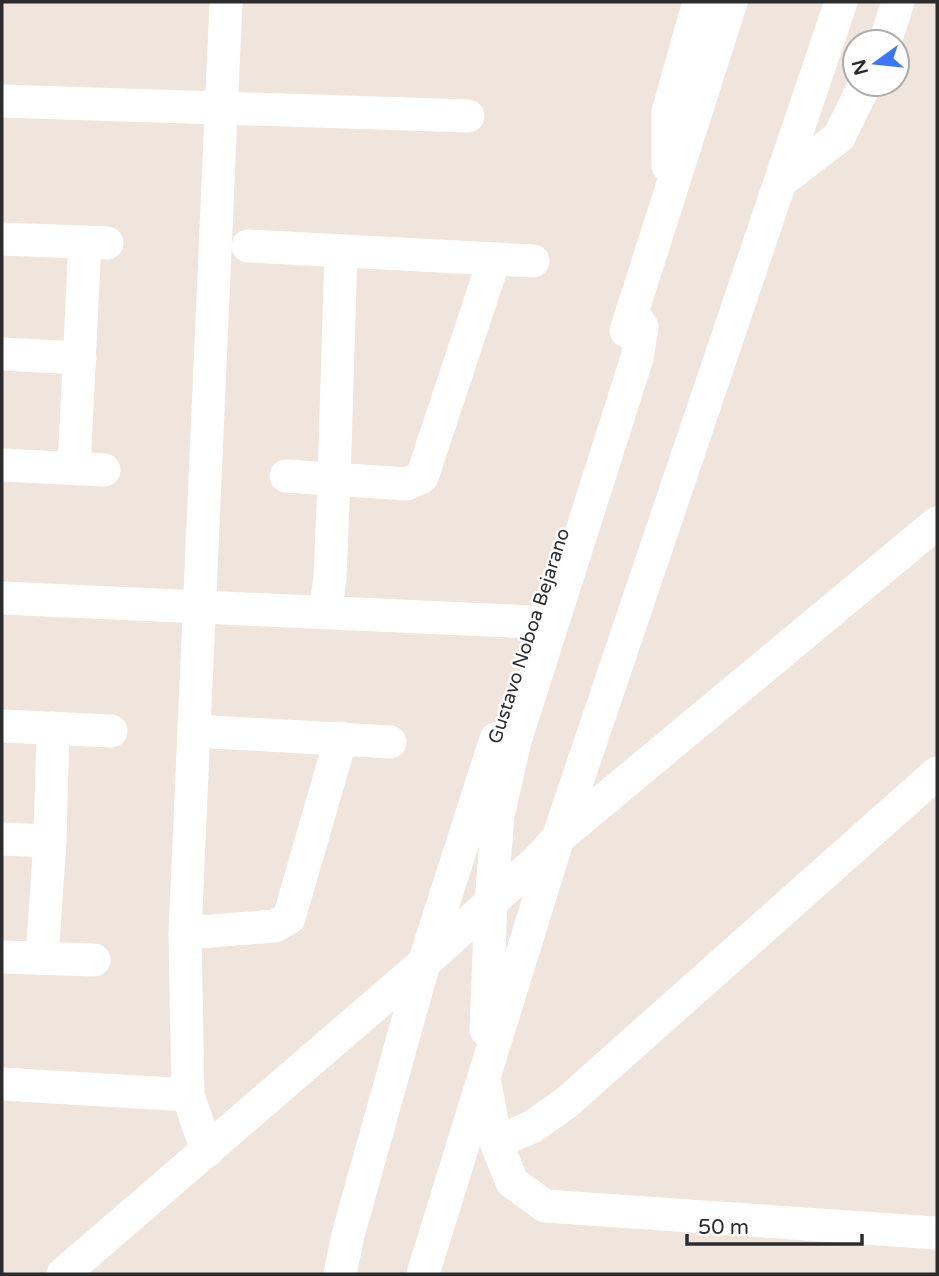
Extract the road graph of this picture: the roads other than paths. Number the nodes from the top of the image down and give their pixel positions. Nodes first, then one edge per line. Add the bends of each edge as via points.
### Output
1 (226, 2) edge
2 (699, 2) edge
3 (732, 2) edge
4 (841, 2) edge
5 (898, 2) edge
6 (890, 28) edge
7 (858, 98) edge
8 (2, 101) edge
9 (221, 109) junction
10 (468, 116) dead end
11 (780, 182) junction
12 (669, 198) junction
13 (2, 239) edge
14 (248, 246) dead end
15 (341, 252) junction
16 (494, 260) junction
17 (533, 261) dead end
18 (632, 312) junction
19 (2, 354) edge
20 (80, 358) junction
21 (2, 466) edge
22 (286, 476) dead end
23 (334, 481) junction
24 (937, 523) edge
25 (2, 598) edge
26 (199, 606) junction
27 (325, 612) junction
28 (533, 622) junction
29 (2, 726) edge
30 (53, 728) junction
31 (111, 731) dead end
32 (195, 731) junction
33 (341, 738) junction
34 (390, 742) dead end
35 (937, 773) edge
36 (498, 815) junction
37 (558, 838) junction
38 (2, 839) edge
39 (50, 841) junction
40 (491, 902) junction
41 (185, 933) junction
42 (2, 957) edge
43 (42, 958) junction
44 (93, 960) dead end
45 (424, 963) junction
46 (484, 1078) junction
47 (2, 1084) edge
48 (188, 1095) junction
49 (496, 1142) junction
50 (206, 1151) junction
51 (937, 1233) edge
52 (63, 1274) edge
53 (340, 1274) edge
54 (423, 1274) edge

1 - 9 street
2 - 12 street via 668,112
3 - 12 street, Gustavo Noboa Bejarano
4 - 11 street
5 - 6 street
7 - 11 street via 839,137
8 - 9 street
9 - 10 street
9 - 26 street
11 - 37 street
12 - 18 street, Gustavo Noboa Bejarano
13 - 20 street via 96,243
14 - 15 street
15 - 16 street
15 - 23 street
16 - 17 street
16 - 23 street via 422,477 407,484
18 - 28 street, Gustavo Noboa Bejarano
18 - 36 street via 642,327 637,358 515,741
19 - 20 street
20 - 21 street via 89,469
22 - 23 street
23 - 27 street
24 - 37 street
25 - 26 street
26 - 27 street
26 - 32 street
27 - 28 street
28 - 45 street, Gustavo Noboa Bejarano
29 - 30 street
30 - 31 street
30 - 39 street
32 - 33 street
32 - 41 street
33 - 34 street
33 - 41 street via 289,918 275,926
35 - 49 street via 566,1103 532,1127
36 - 37 street via 513,842 533,845
36 - 40 street
37 - 40 street
37 - 46 street
38 - 39 street
39 - 43 street
40 - 45 street
40 - 46 street
41 - 48 street
42 - 43 street
43 - 44 street
45 - 50 street
45 - 53 street, Gustavo Noboa Bejarano
46 - 49 street
46 - 54 street
47 - 48 street
48 - 50 street
49 - 51 street via 512,1182 545,1206
50 - 52 street

